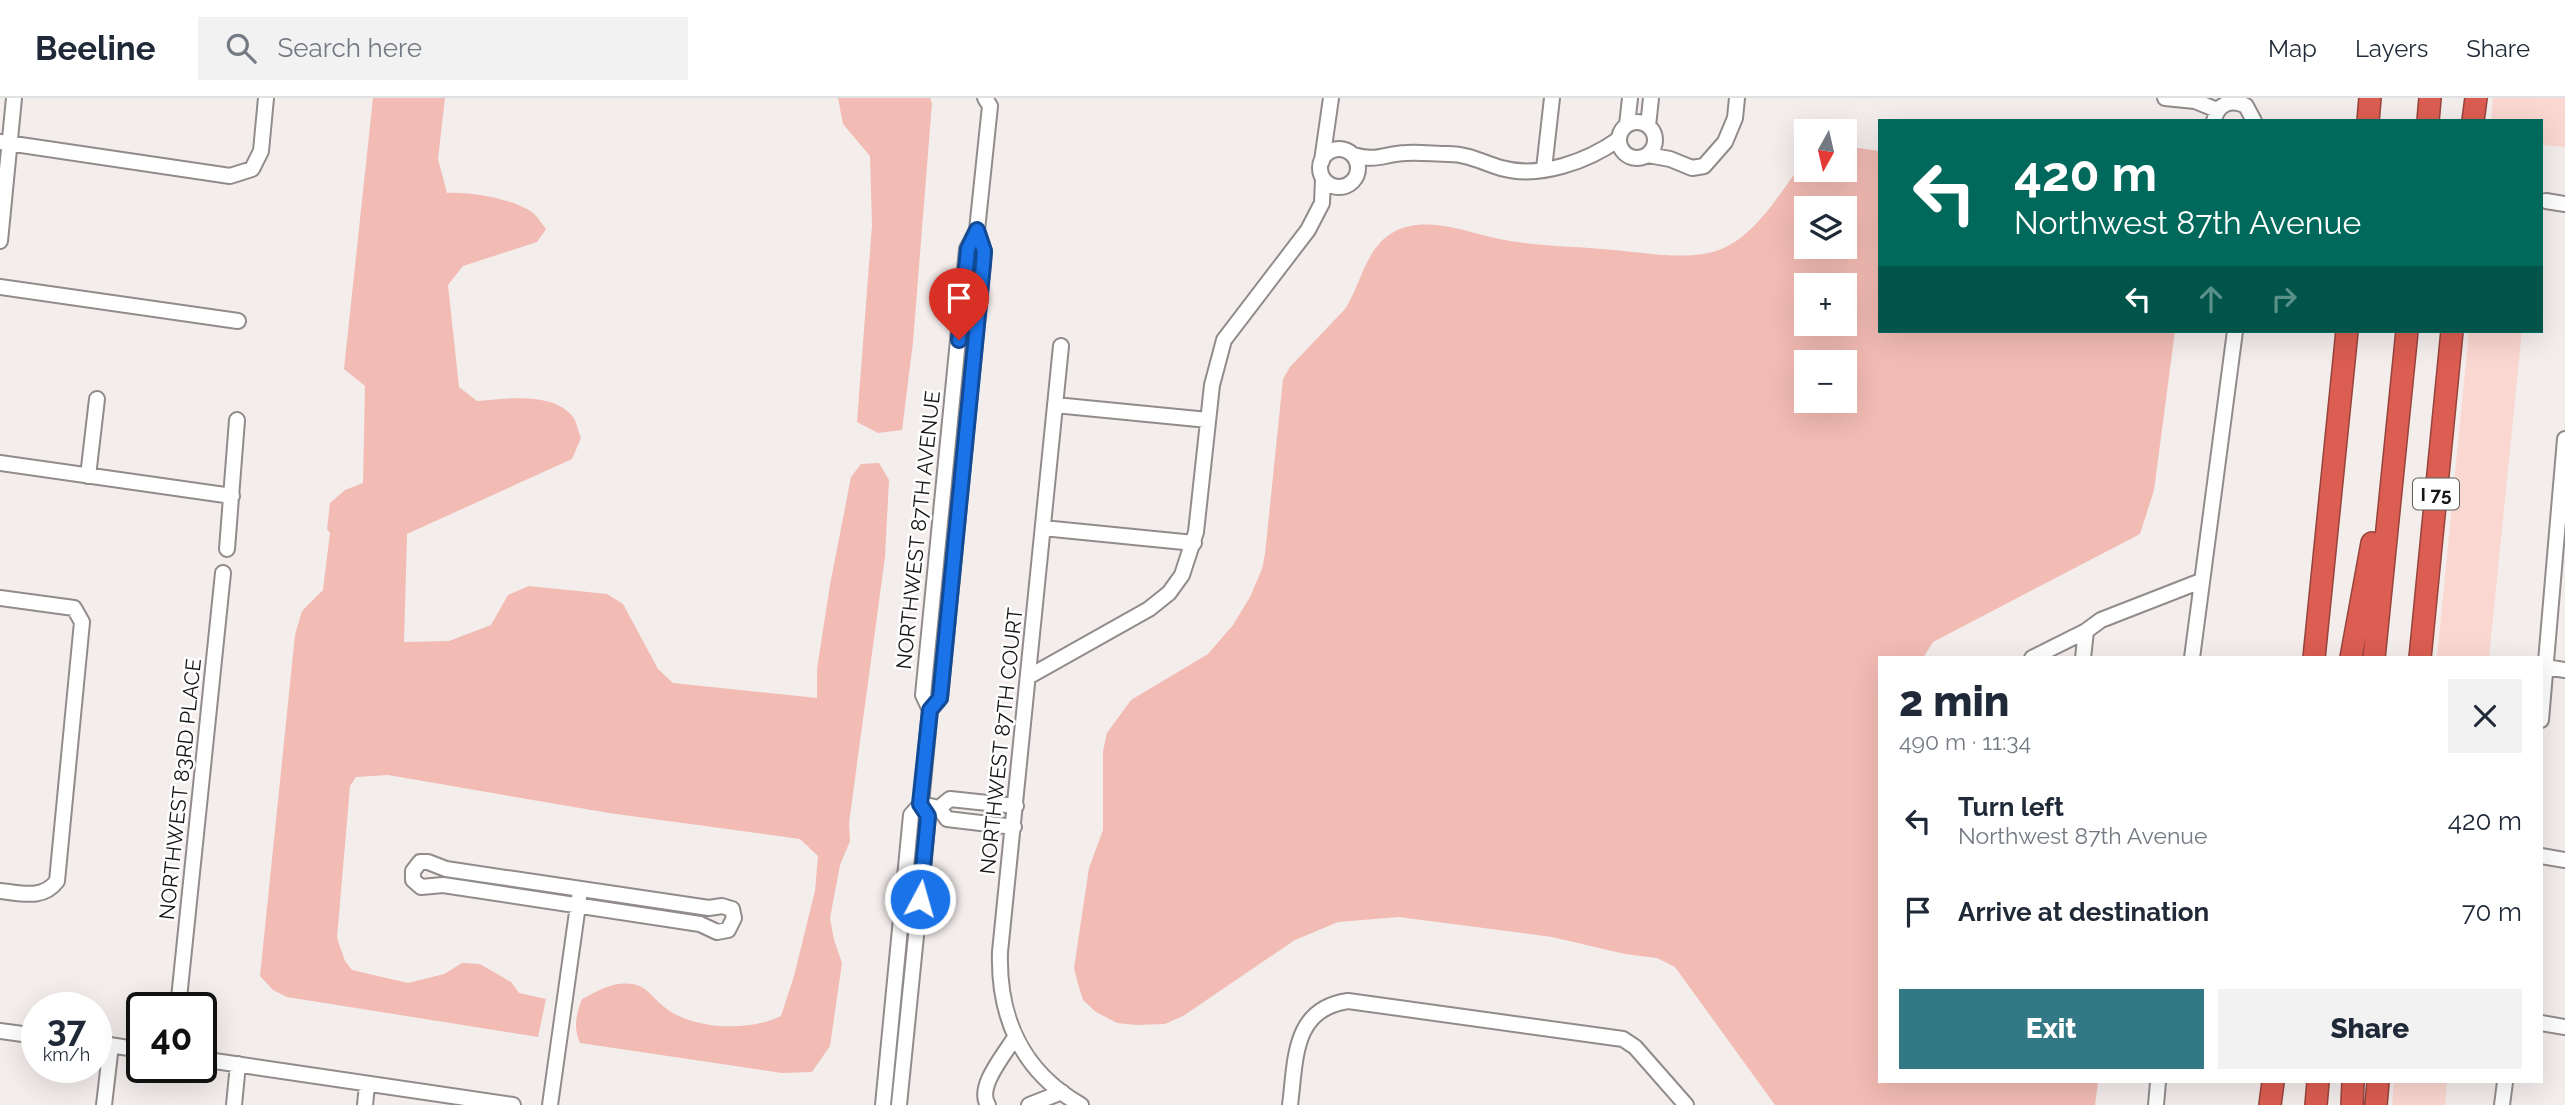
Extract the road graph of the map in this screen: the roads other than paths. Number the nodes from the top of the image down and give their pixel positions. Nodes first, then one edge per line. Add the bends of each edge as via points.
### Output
1 (14, 98) edge
2 (266, 98) edge
3 (1331, 98) edge
4 (1552, 98) edge
5 (1630, 98) edge
6 (1651, 98) edge
7 (1737, 98) edge
8 (2165, 98) edge
9 (2370, 98) edge
10 (2416, 98) edge
11 (2430, 98) edge
12 (2476, 98) edge
13 (991, 101) edge
14 (2215, 116) edge
15 (1329, 117) junction
16 (2252, 119) edge
17 (2368, 119) edge
18 (2413, 119) edge
19 (2428, 119) edge
20 (2473, 119) edge
21 (1627, 125) junction
22 (1648, 126) junction
23 (1655, 140) junction
24 (5, 142) edge
25 (1621, 146) junction
26 (1348, 152) junction
27 (1648, 155) junction
28 (1378, 159) junction
29 (1670, 159) junction
30 (1322, 161) junction
31 (1544, 169) junction
32 (1355, 178) junction
33 (1323, 179) junction
34 (1340, 187) junction
35 (2546, 201) dead end
36 (1322, 203) junction
37 (2565, 204) edge
38 (0, 241) edge
39 (0, 287) edge
40 (238, 321) dead end
41 (2235, 333) edge
42 (2347, 333) edge
43 (2393, 333) edge
44 (2407, 333) edge
45 (2452, 333) edge
46 (1061, 346) dead end
47 (97, 400) dead end
48 (1055, 405) junction
49 (237, 420) dead end
50 (1208, 420) junction
51 (2565, 439) edge
52 (0, 463) edge
53 (88, 476) junction
54 (2562, 494) edge
55 (232, 496) junction
56 (1043, 528) junction
57 (2561, 528) edge
58 (1194, 543) junction
59 (2372, 543) junction
60 (226, 549) dead end
61 (223, 573) dead end
62 (2201, 581) junction
63 (0, 598) edge
64 (2086, 631) junction
65 (2036, 656) edge
66 (2083, 656) edge
67 (2192, 656) edge
68 (2314, 656) edge
69 (2351, 656) edge
70 (2360, 656) edge
71 (2374, 656) edge
72 (2420, 656) edge
73 (2546, 667) junction
74 (2565, 670) edge
75 (1028, 677) junction
76 (2543, 699) edge
77 (989, 803) junction
78 (920, 804) junction
79 (1016, 806) junction
80 (939, 808) junction
81 (986, 824) junction
82 (1014, 827) junction
83 (2543, 856) edge
84 (2565, 860) edge
85 (580, 890) junction
86 (0, 891) edge
87 (578, 907) junction
88 (180, 992) edge
89 (2543, 1023) edge
90 (2565, 1027) edge
91 (0, 1031) edge
92 (21, 1033) edge
93 (1015, 1037) junction
94 (217, 1061) edge
95 (238, 1064) junction
96 (104, 1083) edge
97 (2158, 1083) edge
98 (2318, 1083) edge
99 (2332, 1083) edge
100 (2353, 1083) edge
101 (2378, 1083) edge
102 (2505, 1083) edge
103 (367, 1084) junction
104 (1062, 1092) junction
105 (486, 1103) edge
106 (104, 1105) edge
107 (234, 1105) edge
108 (365, 1105) edge
109 (513, 1105) edge
110 (550, 1105) edge
111 (883, 1105) edge
112 (899, 1105) edge
113 (988, 1105) edge
114 (1028, 1105) edge
115 (1081, 1105) edge
116 (1290, 1105) edge
117 (1686, 1105) edge
118 (2156, 1105) edge
119 (2316, 1105) edge
120 (2330, 1105) edge
121 (2352, 1105) edge
122 (2376, 1105) edge
123 (2502, 1105) edge

1 - 24 street
2 - 24 street via 261,151 252,169 230,176
3 - 15 street
4 - 31 street
5 - 21 street
6 - 22 street
7 - 29 street via 1725,142 1704,166 1692,168
8 - 14 street via 2195,101
9 - 17 highway
10 - 18 highway
11 - 19 highway
12 - 20 highway
13 - 78 street, NORTHWEST 87TH AVENUE via 977,230 968,249 923,695 930,710
14 - 16 street via 2227,103 2240,103 2250,110
15 - 26 street via 1332,137
15 - 30 street
21 - 22 street via 1639,122
21 - 25 street
22 - 23 street
23 - 27 street
23 - 29 street
24 - 38 street
25 - 27 street via 1635,159
25 - 31 street
26 - 28 street
26 - 30 street via 1330,152
26 - 32 street via 1358,166
27 - 29 street
28 - 31 street via 1406,153 1457,154 1514,171
28 - 32 street
30 - 33 street
32 - 34 street
33 - 34 street
33 - 36 street
34 - 36 street
35 - 37 street
36 - 50 street via 1304,237 1224,340
39 - 40 street
41 - 62 street
42 - 68 highway
43 - 59 highway
44 - 71 highway
45 - 72 highway, I 75
46 - 48 street, NORTHWEST 87TH COURT
47 - 53 street
48 - 50 street
48 - 56 street, NORTHWEST 87TH COURT
49 - 55 street
50 - 58 street
51 - 54 street
52 - 53 street
53 - 55 street
54 - 57 street
55 - 60 street
56 - 58 street
56 - 75 street, NORTHWEST 87TH COURT
57 - 73 street
58 - 75 street via 1176,585 1160,602
59 - 69 highway
59 - 70 highway
61 - 88 street, NORTHWEST 83RD PLACE
62 - 64 street
62 - 67 street
63 - 86 street via 74,608 82,622 57,881 34,895
64 - 65 street
64 - 66 street
73 - 74 street
73 - 76 street
75 - 79 street, NORTHWEST 87TH COURT
77 - 79 street
77 - 80 street via 950,799
77 - 81 street
78 - 80 street
78 - 111 street, NORTHWEST 87TH AVENUE via 911,815
78 - 112 street, NORTHWEST 87TH AVENUE via 928,816
79 - 82 street, NORTHWEST 87TH COURT
80 - 81 street via 947,819
81 - 82 street
82 - 93 street, NORTHWEST 87TH COURT via 1000,968 1003,1003
83 - 84 street
85 - 87 street
85 - 87 street via 722,906 732,909 734,918 728,930 717,932 700,924
85 - 87 street via 446,869 428,862 417,864 413,871 413,880 421,887 443,885
87 - 110 street
89 - 90 street
91 - 92 street
93 - 104 street, NORTHWEST 87TH COURT via 1039,1072
93 - 113 street via 986,1084 983,1094
94 - 95 street
95 - 103 street
95 - 107 street
96 - 106 street
97 - 118 street
98 - 119 highway
99 - 120 highway
100 - 121 highway
101 - 122 highway
102 - 123 street
103 - 105 street
103 - 108 street
104 - 114 street
104 - 115 street, NORTHWEST 87TH COURT
105 - 109 street
116 - 117 street via 1305,1026 1322,1009 1348,1001 1626,1040

